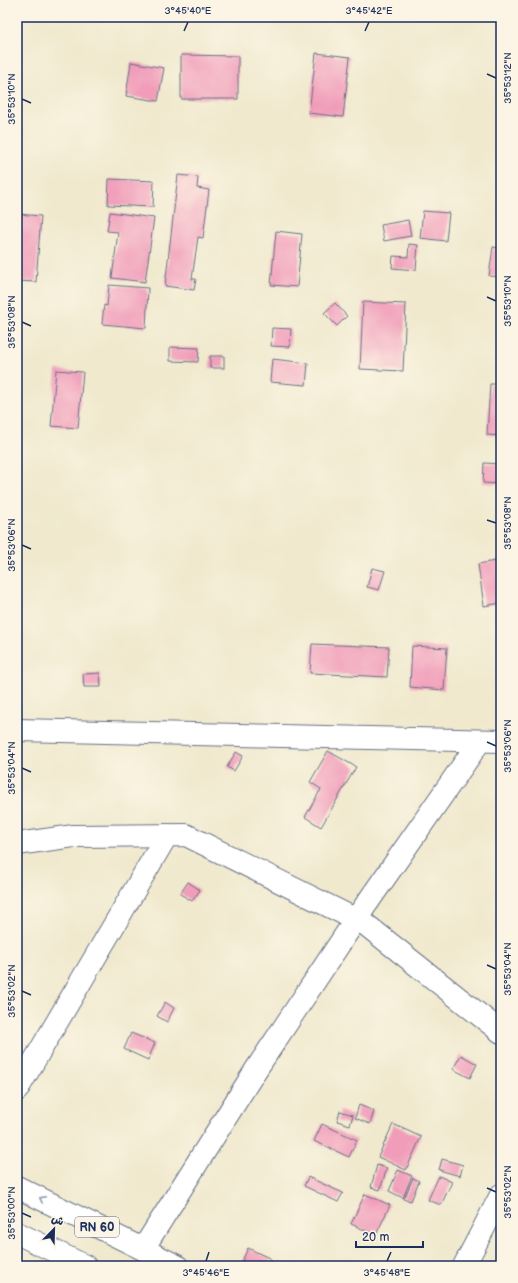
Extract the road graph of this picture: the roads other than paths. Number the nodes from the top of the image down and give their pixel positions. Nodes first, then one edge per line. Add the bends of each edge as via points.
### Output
1 (17, 730) edge
2 (480, 740) junction
3 (501, 741) edge
4 (167, 835) junction
5 (17, 844) edge
6 (356, 919) junction
7 (501, 1032) edge
8 (17, 1090) edge
9 (17, 1187) edge
10 (501, 1195) edge
11 (17, 1233) edge
12 (143, 1250) junction
13 (85, 1266) edge
14 (177, 1266) edge
15 (464, 1266) edge

1 - 2 street
2 - 3 street
2 - 6 street
4 - 5 street via 74,836
4 - 6 street via 186,834
4 - 8 street
6 - 7 street
6 - 12 street via 257,1068
12 -> 9 street, RN 60
10 - 15 street
11 - 13 street
12 - 14 street, RN 60

